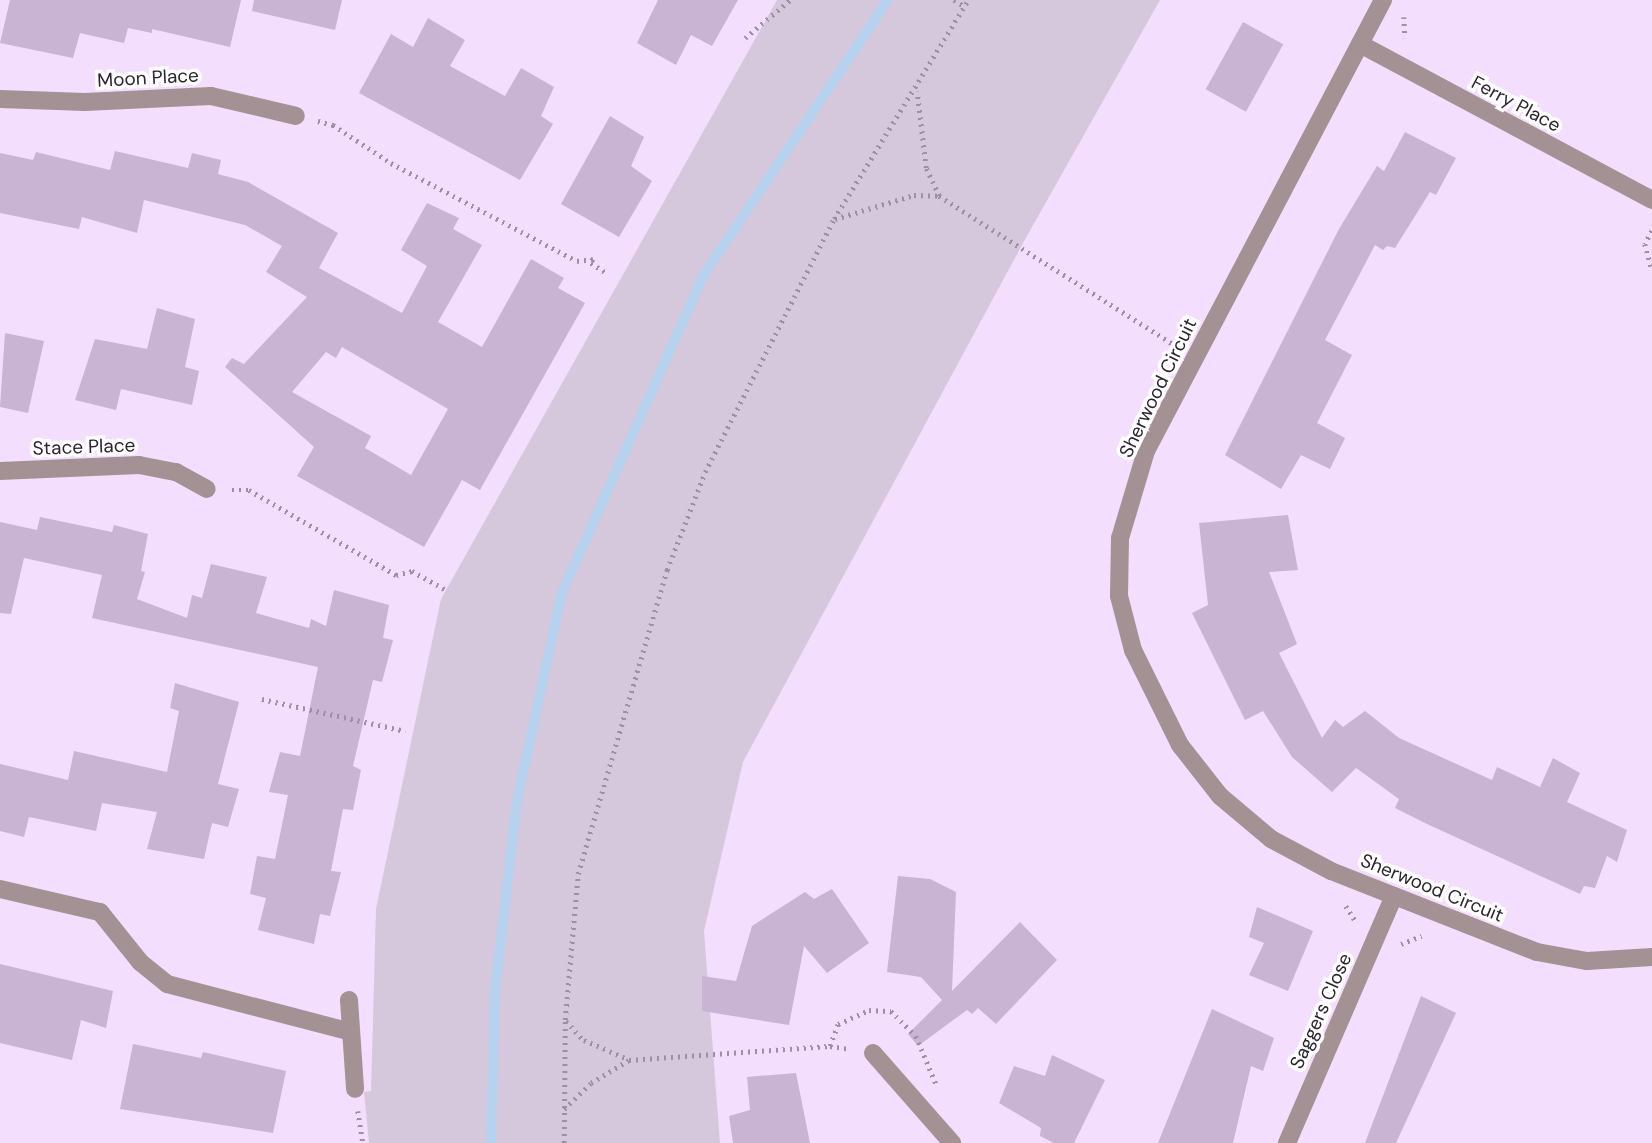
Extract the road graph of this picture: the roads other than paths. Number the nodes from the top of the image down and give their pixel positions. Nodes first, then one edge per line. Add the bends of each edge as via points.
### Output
1 (1383, 0) edge
2 (1360, 44) junction
3 (0, 99) edge
4 (296, 116) road end
5 (1652, 200) edge
6 (0, 471) edge
7 (207, 489) road end
8 (0, 889) edge
9 (1394, 897) junction
10 (1652, 957) edge
11 (349, 1000) dead end
12 (351, 1032) junction
13 (873, 1053) dead end
14 (355, 1089) dead end
15 (952, 1143) edge
16 (1287, 1143) edge

1 - 2 street, Sherwood Circuit
2 - 5 street, Ferry Place
2 - 9 street, Sherwood Circuit via 1146,451 1126,509 1119,596 1133,650 1180,745 1220,796 1271,839
3 - 4 street, Moon Place via 85,102 211,96
6 - 7 street, Stace Place via 139,465 176,472
8 - 12 street via 100,912 140,962 167,984
9 - 10 street, Sherwood Circuit via 1536,952 1587,961
9 - 16 street, Saggers Close
11 - 12 street
12 - 14 street
13 - 15 street

